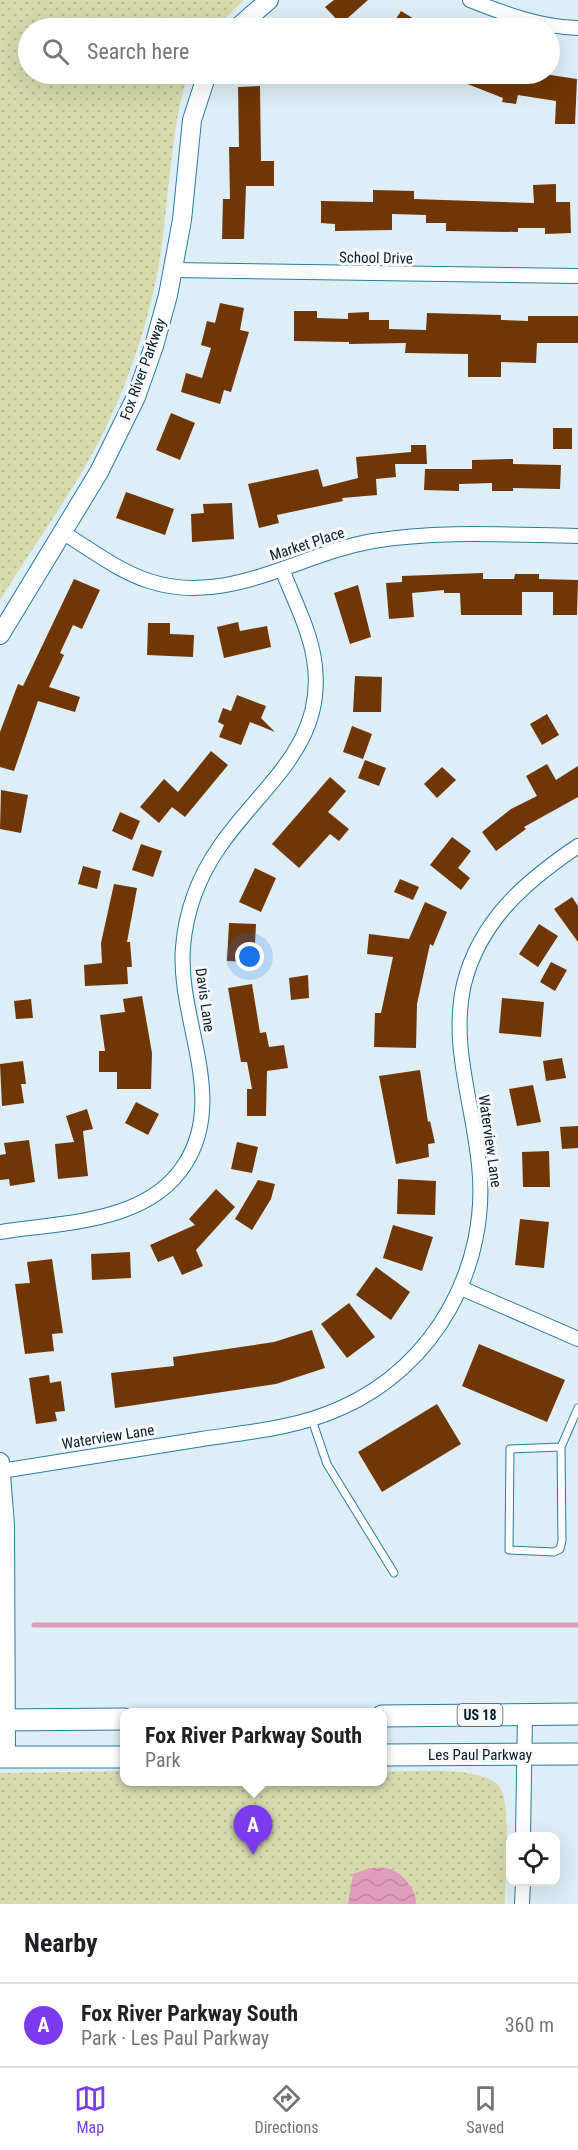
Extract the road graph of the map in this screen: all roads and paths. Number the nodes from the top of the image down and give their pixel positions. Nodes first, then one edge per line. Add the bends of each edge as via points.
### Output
1 (269, 0) edge
2 (470, 0) edge
3 (248, 18) edge
4 (521, 18) edge
5 (560, 25) edge
6 (578, 28) edge
7 (204, 84) edge
8 (173, 270) junction
9 (578, 276) edge
10 (62, 532) junction
11 (578, 536) edge
12 (282, 569) junction
13 (0, 635) edge
14 (578, 846) edge
15 (0, 1232) edge
16 (461, 1288) junction
17 (578, 1339) edge
18 (578, 1407) edge
19 (312, 1420) junction
20 (561, 1448) junction
21 (1, 1466) edge
22 (1, 1489) edge
23 (394, 1573) dead end
24 (578, 1714) edge
25 (525, 1715) junction
26 (387, 1716) edge
27 (120, 1719) edge
28 (3, 1720) edge
29 (525, 1754) junction
30 (578, 1754) edge
31 (387, 1755) edge
32 (3, 1757) edge
33 (120, 1757) edge
34 (523, 1832) edge
35 (523, 1886) edge
36 (522, 1904) edge

1 - 3 street
2 - 4 street
5 - 6 street
7 - 8 street, Fox River Parkway via 192,120
8 - 9 street, School Drive
8 - 10 street, Fox River Parkway via 154,346 136,397 99,472
10 - 12 street, Market Place via 122,569 172,587 238,584
10 - 13 street, Fox River Parkway
11 - 12 street, Market Place via 394,538 333,551
12 - 15 street, Davis Lane via 312,649 314,700 306,729 288,765 220,844 203,872 187,916 183,980 203,1090 203,1112 186,1163 156,1195 138,1206 114,1214
14 - 16 street, Waterview Lane via 527,882 508,901 479,944 464,984 458,1028 477,1146 481,1200 476,1242
16 - 17 street
16 - 19 street, Waterview Lane via 427,1343 395,1375 370,1393
18 - 20 lane
19 - 21 street, Waterview Lane
19 - 23 lane via 327,1464
20 - 20 lane via 510,1449 509,1550 560,1549
21 - 22 street
22 - 28 street via 5,1525
24 - 25 main road, US 18
25 - 26 main road, US 18
25 - 29 street
27 - 28 main road
28 - 32 street
29 - 30 main road, Les Paul Parkway
29 - 31 main road, Les Paul Parkway
29 - 34 street
32 - 33 main road
35 - 36 street

